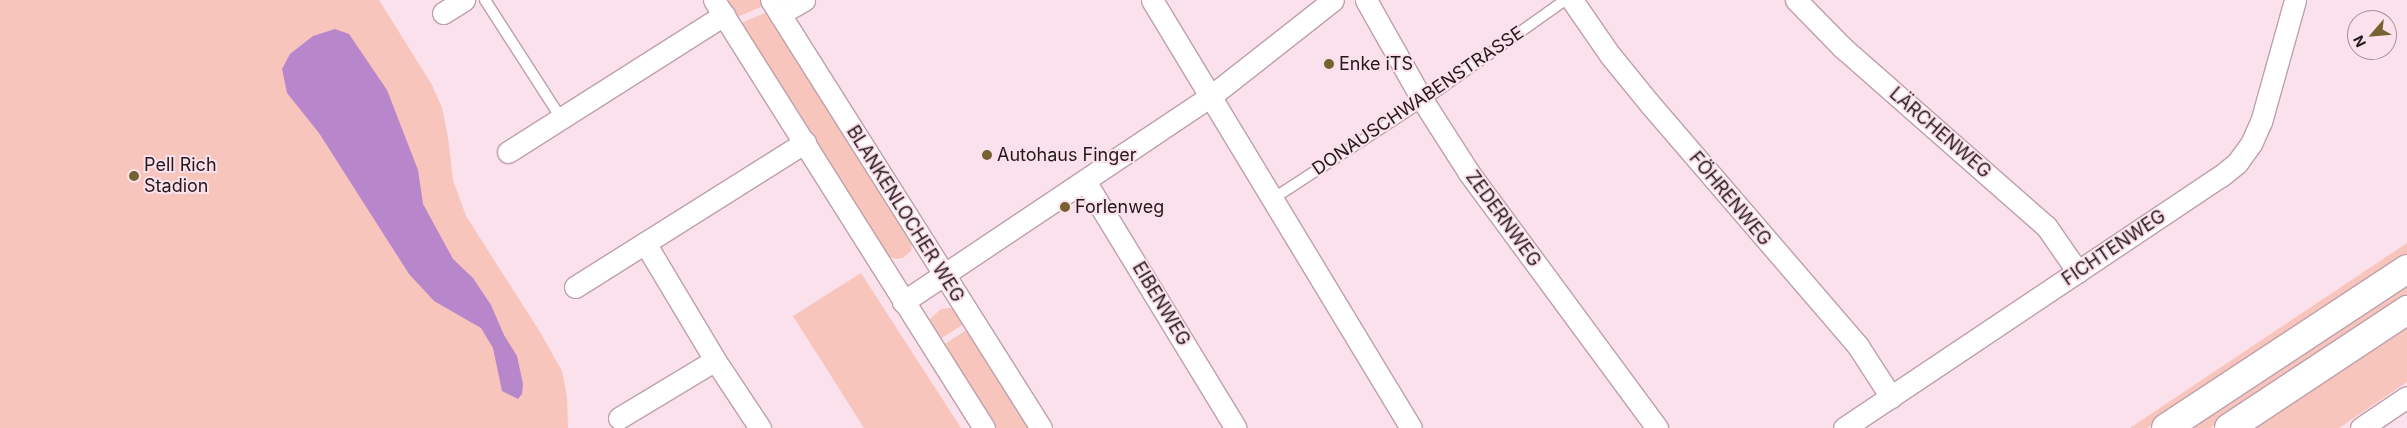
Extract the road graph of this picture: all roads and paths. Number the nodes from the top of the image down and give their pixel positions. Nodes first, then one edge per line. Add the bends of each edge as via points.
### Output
1 (464, 0) edge
2 (485, 0) edge
3 (804, 0) edge
4 (1152, 0) edge
5 (1333, 0) edge
6 (1366, 0) edge
7 (1565, 0) edge
8 (1572, 0) edge
9 (1796, 0) edge
10 (2295, 0) edge
11 (775, 7) edge
12 (719, 8) edge
13 (443, 13) dead end
14 (1211, 96) junction
15 (1423, 101) junction
16 (561, 118) junction
17 (805, 142) junction
18 (508, 152) dead end
19 (1085, 181) junction
20 (1271, 200) junction
21 (645, 243) junction
22 (2407, 269) edge
23 (2078, 272) junction
24 (943, 276) junction
25 (575, 287) dead end
26 (904, 302) junction
27 (2407, 310) edge
28 (715, 360) junction
29 (1891, 397) junction
30 (2406, 403) edge
31 (619, 418) dead end
32 (2368, 426) edge
33 (760, 428) edge
34 (984, 428) edge
35 (1041, 428) edge
36 (1236, 428) edge
37 (1411, 428) edge
38 (1657, 428) edge
39 (1844, 428) edge
40 (2166, 428) edge
41 (2228, 428) edge

1 - 13 street
2 - 16 lane
3 - 11 street
4 - 14 street
5 - 14 street
6 - 15 street, ZEDERNWEG
7 - 15 lane, DONAUSCHWABENSTRASSE
8 - 29 street, FÖHRENWEG via 1610,55 1650,104 1858,346
9 - 23 street, LÄRCHENWEG via 1842,47 2046,226
10 - 23 street, FICHTENWEG via 2261,122 2237,163
11 - 24 street, BLANKENLOCHER WEG
12 - 16 street
12 - 17 street
14 - 19 street
14 - 20 street
15 - 20 lane, DONAUSCHWABENSTRASSE
15 - 38 street, ZEDERNWEG via 1469,173
16 - 18 street
17 - 21 street
17 - 26 street
19 - 24 street
19 - 36 street, EIBENWEG
20 - 37 street
21 - 25 street
21 - 28 street
22 - 40 main road
23 - 29 street, FICHTENWEG
24 - 26 street
24 - 35 street, BLANKENLOCHER WEG
26 - 34 street
27 - 41 main road
28 - 31 street
28 - 33 street
29 - 39 street, FICHTENWEG
30 - 32 street

